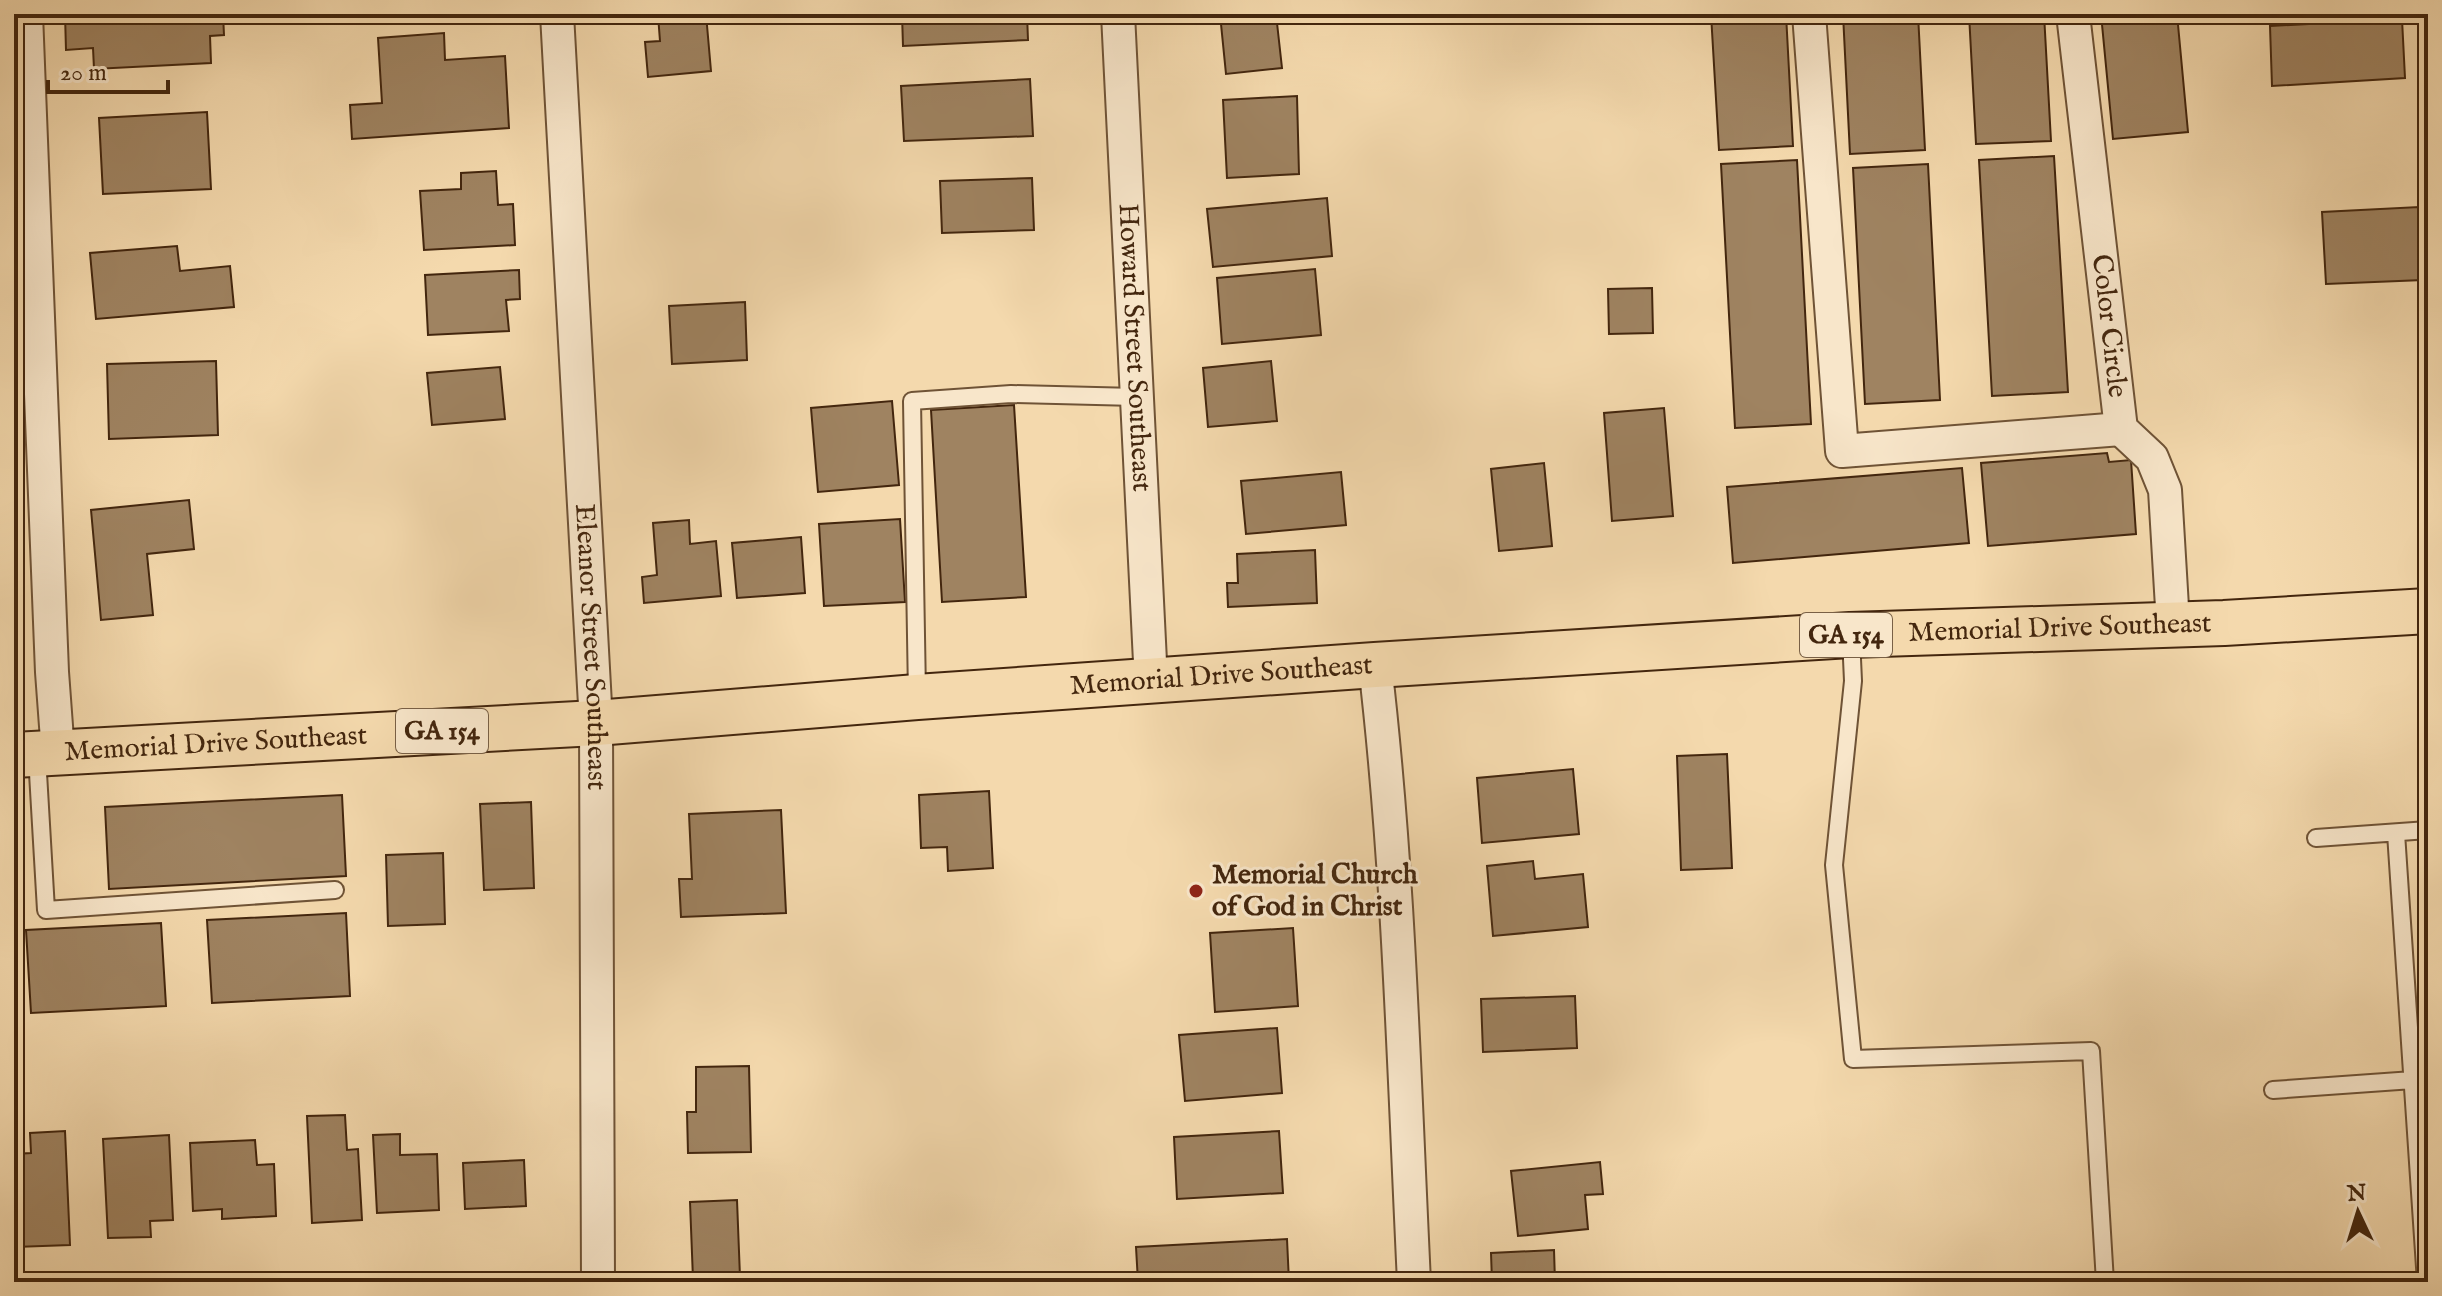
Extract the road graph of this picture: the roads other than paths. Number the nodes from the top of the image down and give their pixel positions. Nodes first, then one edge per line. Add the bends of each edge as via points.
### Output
1 (26, 14) edge
2 (557, 14) edge
3 (1118, 14) edge
4 (1809, 14) edge
5 (2073, 14) edge
6 (1136, 397) junction
7 (2121, 429) junction
8 (2428, 611) edge
9 (2173, 624) junction
10 (1850, 635) junction
11 (1375, 665) junction
12 (1151, 682) junction
13 (917, 697) junction
14 (596, 723) junction
15 (36, 754) edge
16 (2428, 830) edge
17 (2396, 833) junction
18 (2316, 838) dead end
19 (335, 890) dead end
20 (2417, 1071) edge
21 (2273, 1090) dead end
22 (598, 1282) edge
23 (1414, 1282) edge
24 (2105, 1282) edge
25 (2426, 1282) edge

1 - 15 street via 52,672
2 - 14 street, Eleanor Street Southeast
3 - 6 street, Howard Street Southeast
4 - 7 street via 1842,451
5 - 7 street, Color Circle
6 - 12 street, Howard Street Southeast
6 - 13 lane via 1011,394 912,401
7 - 9 street, Color Circle via 2152,458 2165,490
8 - 9 main road, Memorial Drive Southeast / GA 154
9 - 10 main road, Memorial Drive Southeast / GA 154
10 - 11 main road, Memorial Drive Southeast / GA 154
10 - 24 lane via 1853,681 1834,865 1853,1059 2091,1051
11 - 12 main road, Memorial Drive Southeast / GA 154
11 - 23 street via 1399,967
12 - 13 main road, Memorial Drive Southeast / GA 154
13 - 14 main road, Memorial Drive Southeast / GA 154
14 - 15 main road, Memorial Drive Southeast / GA 154
14 - 22 street, Eleanor Street Southeast
15 - 19 lane via 46,910
16 - 17 lane
17 - 18 lane
17 - 20 lane
20 - 21 lane
20 - 25 lane

